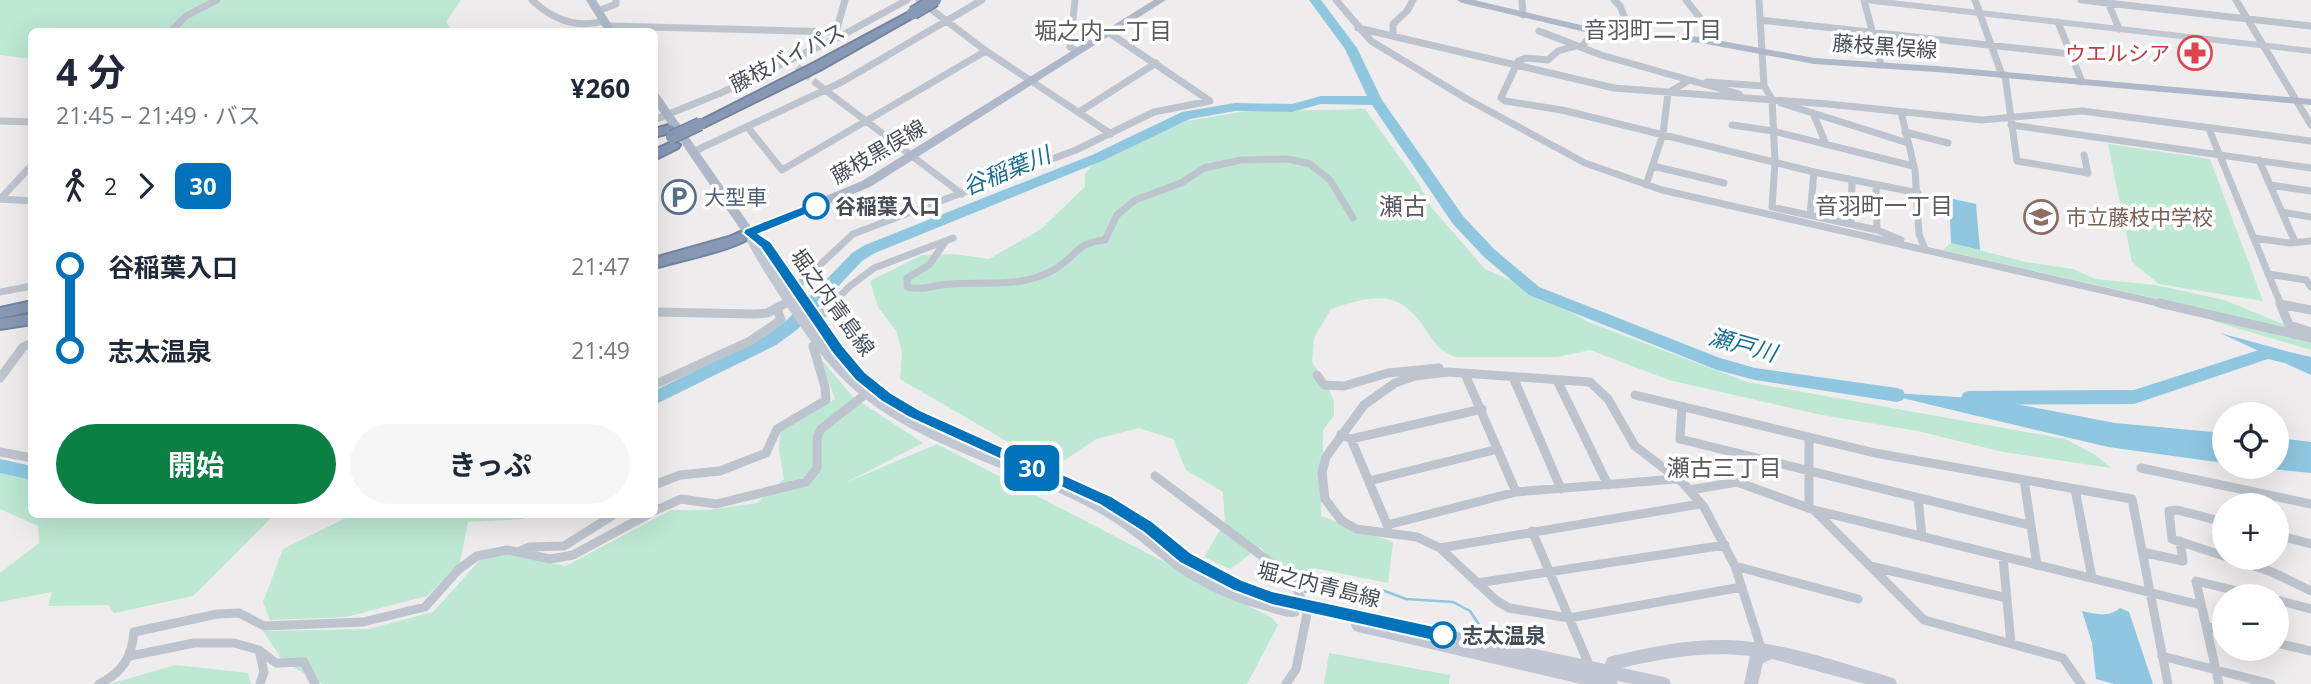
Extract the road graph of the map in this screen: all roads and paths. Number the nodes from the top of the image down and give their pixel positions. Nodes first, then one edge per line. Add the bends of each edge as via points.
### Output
1 (217, 0) edge
2 (532, 0) edge
3 (591, 0) edge
4 (616, 0) edge
5 (845, 0) edge
6 (907, 0) edge
7 (919, 0) edge
8 (935, 0) edge
9 (982, 0) edge
10 (1075, 0) edge
11 (1161, 0) edge
12 (1336, 0) edge
13 (1412, 0) edge
14 (1462, 0) edge
15 (1522, 0) edge
16 (1614, 0) edge
17 (1686, 0) edge
18 (1759, 0) edge
19 (1865, 0) edge
20 (1975, 0) edge
21 (2081, 0) edge
22 (2236, 0) edge
23 (2108, 1) edge
24 (598, 11) junction
25 (1979, 13) junction
26 (1523, 16) junction
27 (2246, 18) junction
28 (1760, 20) junction
29 (948, 22) junction
30 (2059, 22) junction
31 (608, 26) edge
32 (2311, 26) edge
33 (174, 28) edge
34 (1359, 28) junction
35 (2119, 29) junction
36 (1539, 31) dead end
37 (1591, 31) junction
38 (1108, 32) junction
39 (1872, 33) junction
40 (838, 34) junction
41 (1632, 35) junction
42 (1393, 36) junction
43 (1701, 40) junction
44 (2262, 46) junction
45 (1579, 47) junction
46 (1993, 47) junction
47 (986, 51) junction
48 (1077, 51) junction
49 (2311, 51) edge
50 (1762, 52) junction
51 (2071, 54) junction
52 (790, 62) junction
53 (1156, 63) junction
54 (1515, 65) junction
55 (1881, 65) junction
56 (797, 67) tunnel mouth
57 (2003, 75) junction
58 (1032, 80) junction
59 (1688, 81) junction
60 (2082, 82) junction
61 (816, 83) tunnel mouth
62 (1701, 83) junction
63 (1764, 86) junction
64 (824, 89) junction
65 (1668, 93) junction
66 (1750, 98) junction
67 (1772, 99) junction
68 (2296, 100) junction
69 (2311, 102) edge
70 (658, 104) edge
71 (1079, 112) junction
72 (1901, 112) junction
73 (1813, 113) junction
74 (0, 121) edge
75 (28, 122) edge
76 (2011, 122) junction
77 (658, 123) edge
78 (865, 123) junction
79 (1732, 125) dead end
80 (2311, 125) edge
81 (749, 128) junction
82 (2209, 128) junction
83 (1773, 131) junction
84 (671, 132) junction
85 (1905, 132) junction
86 (658, 133) edge
87 (1111, 134) junction
88 (1663, 134) junction
89 (658, 141) edge
90 (2311, 141) edge
91 (1908, 143) junction
92 (1948, 143) dead end
93 (1826, 144) junction
94 (658, 150) edge
95 (695, 151) junction
96 (2084, 155) dead end
97 (2221, 155) junction
98 (911, 156) junction
99 (2259, 160) junction
100 (1775, 162) junction
101 (1653, 166) junction
102 (1913, 166) junction
103 (2311, 167) edge
104 (28, 169) edge
105 (1814, 172) junction
106 (1852, 181) junction
107 (1724, 183) dead end
108 (1646, 185) junction
109 (2270, 185) junction
110 (1876, 186) junction
111 (2311, 191) edge
112 (1918, 193) junction
113 (962, 194) junction
114 (0, 199) edge
115 (28, 201) edge
116 (2282, 212) junction
117 (1810, 215) junction
118 (2311, 217) edge
119 (1353, 218) dead end
120 (1851, 224) junction
121 (1877, 230) junction
122 (749, 233) junction
123 (2254, 238) junction
124 (2311, 241) edge
125 (2295, 242) junction
126 (1909, 245) junction
127 (1925, 249) junction
128 (658, 253) edge
129 (658, 262) edge
130 (2268, 274) junction
131 (28, 287) edge
132 (2311, 287) edge
133 (0, 292) edge
134 (795, 299) junction
135 (2280, 303) junction
136 (777, 308) junction
137 (28, 309) edge
138 (2311, 310) edge
139 (658, 312) edge
140 (0, 314) edge
141 (28, 320) edge
142 (812, 320) junction
143 (0, 324) edge
144 (2311, 332) edge
145 (2311, 338) edge
146 (819, 343) junction
147 (28, 345) edge
148 (1468, 374) junction
149 (1317, 375) dead end
150 (1513, 377) junction
151 (0, 378) edge
152 (1557, 380) junction
153 (658, 383) edge
154 (867, 393) junction
155 (1635, 395) dead end
156 (1682, 406) junction
157 (1482, 409) junction
158 (1341, 434) junction
159 (1809, 437) junction
160 (1351, 439) junction
161 (1498, 449) junction
162 (0, 452) edge
163 (28, 457) edge
164 (2141, 468) dead end
165 (1809, 471) junction
166 (1155, 476) dead end
167 (1676, 480) junction
168 (2024, 480) junction
169 (1368, 481) junction
170 (658, 483) edge
171 (1608, 485) junction
172 (1561, 489) junction
173 (2075, 489) junction
174 (1690, 490) junction
175 (1516, 492) junction
176 (1918, 498) junction
177 (1700, 504) junction
178 (2311, 504) edge
179 (1811, 509) junction
180 (658, 510) edge
181 (609, 518) edge
182 (642, 518) edge
183 (2212, 519) edge
184 (2029, 525) junction
185 (1389, 528) junction
186 (1532, 531) junction
187 (1922, 537) junction
188 (2289, 538) edge
189 (2180, 541) junction
190 (2311, 544) edge
191 (1725, 545) junction
192 (1440, 548) junction
193 (519, 552) junction
194 (2142, 552) junction
195 (2212, 552) edge
196 (2003, 557) junction
197 (2037, 565) junction
198 (1735, 566) junction
199 (1868, 566) junction
200 (2266, 570) edge
201 (1550, 573) junction
202 (2092, 578) junction
203 (1477, 583) junction
204 (2212, 585) edge
205 (1742, 587) junction
206 (2311, 591) edge
207 (2150, 592) junction
208 (2007, 598) junction
209 (1858, 599) dead end
210 (2289, 603) edge
211 (2201, 605) junction
212 (1306, 609) junction
213 (2311, 609) edge
214 (1569, 618) junction
215 (2206, 626) junction
216 (2212, 628) edge
217 (2011, 644) junction
218 (2289, 646) edge
219 (259, 650) junction
220 (2311, 651) edge
221 (1765, 653) junction
222 (130, 656) junction
223 (2162, 656) junction
224 (1612, 663) dead end
225 (1590, 667) junction
226 (2216, 670) junction
227 (99, 684) edge
228 (260, 684) edge
229 (315, 684) edge
230 (1286, 684) edge
231 (1611, 684) edge
232 (1664, 684) edge
233 (1751, 684) edge
234 (1890, 684) edge
235 (2081, 684) edge
236 (2168, 684) edge
237 (2220, 684) edge
238 (2268, 684) edge

1 - 33 street via 186,16
2 - 31 street via 555,21
3 - 24 main road
4 - 24 street
5 - 40 street
6 - 40 street
7 - 29 street
8 - 84 highway, 藤枝バイパス, bridge via 816,67 697,125
9 - 29 street
10 - 48 street via 1070,47
11 - 38 main road, 藤枝黒俣線
12 - 34 street
13 - 42 street via 1393,24
14 - 26 main road, 藤枝黒俣線
15 - 26 street
16 - 41 street
17 - 43 street via 1708,28
18 - 28 street
19 - 25 main road
19 - 39 street
20 - 25 street
21 - 23 street
22 - 27 street
23 - 27 street
23 - 35 street
24 - 31 main road
25 - 30 main road
25 - 46 street
26 - 37 main road, 藤枝黒俣線
27 - 32 street
27 - 44 street
28 - 39 street
28 - 50 street
29 - 47 street
29 - 64 street
30 - 35 main road
30 - 51 street
31 - 40 street
34 - 42 street
34 - 108 street via 1387,51 1551,145
35 - 44 main road
36 - 45 street
37 - 41 main road, 藤枝黒俣線
37 - 45 street
38 - 48 main road, 藤枝黒俣線
38 - 53 street
39 - 46 street
39 - 55 street
40 - 52 street
41 - 43 main road, 藤枝黒俣線
42 - 54 street
43 - 50 main road, 藤枝黒俣線
44 - 49 main road
44 - 68 street
45 - 54 street via 1558,51 1548,60 1522,59
45 - 59 street
46 - 51 street
46 - 57 street
47 - 58 street
47 - 78 street
48 - 58 main road, 藤枝黒俣線
50 - 55 main road, 藤枝黒俣線
50 - 63 street
51 - 60 street
52 - 56 street
52 - 84 street
53 - 71 street
53 - 87 street via 1210,101 1154,112
54 - 65 street via 1605,87
54 - 88 street via 1502,98 1505,101
55 - 57 main road, 藤枝黒俣線
57 - 60 main road, 藤枝黒俣線
57 - 76 street
58 - 71 street
58 - 98 main road, 藤枝黒俣線
59 - 62 street
59 - 65 street
60 - 68 main road, 藤枝黒俣線
61 - 64 street
62 - 63 street
62 - 66 street
63 - 67 street
64 - 78 street
64 - 81 street
65 - 66 street
65 - 88 street
66 - 67 street
67 - 72 street
67 - 73 street
67 - 83 street
68 - 69 main road, 藤枝黒俣線
68 - 80 street
70 - 84 main road
71 - 87 street
72 - 76 street
72 - 85 street
73 - 91 street
73 - 93 street
74 - 75 street
76 - 82 street via 2082,111
76 - 96 street via 2017,161 2088,173
76 - 97 street
77 - 84 street
78 - 81 street via 782,170
78 - 98 street
79 - 83 street
81 - 95 street
82 - 90 street
82 - 97 street
83 - 93 street
83 - 100 street
84 - 86 highway
84 - 89 highway
84 - 94 highway
84 - 95 main road
85 - 91 street
85 - 92 street
87 - 113 street
88 - 100 street
88 - 101 street
91 - 102 street
93 - 102 street
95 - 122 main road
97 - 99 street
97 - 123 street
98 - 113 street
98 - 122 main road, 藤枝黒俣線 via 854,190
99 - 103 street
99 - 109 street
100 - 105 street
100 - 117 street via 1772,207
101 - 107 street
101 - 108 street
102 - 112 street
104 - 114 street
105 - 106 street
105 - 117 street
106 - 110 street
106 - 120 street
108 - 126 street
109 - 111 street
109 - 116 street
110 - 112 street
110 - 121 street
112 - 127 street via 1919,234
113 - 134 street via 853,234
114 - 115 street
116 - 118 street
116 - 125 street
117 - 120 street
119 - 142 street via 1331,181 1298,160 1251,160 1205,167 1185,182 1137,199 1114,216 1105,240 1086,243 1055,269 1016,284 948,284 919,290 907,286 907,278 929,265 949,240 874,268
120 - 121 street
121 - 126 street
122 - 128 highway
122 - 129 highway
122 - 134 main road, 堀之内青島線
123 - 125 street
123 - 130 street
124 - 125 street
126 - 127 street
127 - 145 street
130 - 132 street via 2306,280
130 - 135 street
131 - 133 street
134 - 136 street
134 - 142 main road, 堀之内青島線
135 - 138 street
135 - 144 street via 2289,325
136 - 139 street via 755,314
136 - 153 street via 781,320 750,341
137 - 140 highway
141 - 143 highway
142 - 146 main road, 堀之内青島線
142 - 212 main road, 堀之内青島線 via 860,376 915,414 1106,500 1203,569
146 - 154 main road, 堀之内青島線
146 - 170 street via 813,346 813,355 826,400 777,429 766,453 719,471 680,475
147 - 151 street
148 - 149 street via 1443,368 1415,369 1333,386
148 - 150 street
148 - 157 street
148 - 158 street via 1432,373 1395,383 1364,405
150 - 152 street
150 - 172 street
152 - 167 street via 1600,386 1629,438
152 - 171 street
154 - 180 street via 821,429 817,468 806,482 716,504 681,499
154 - 212 main road, 堀之内青島線 via 908,421 1102,509 1215,586 1261,603
155 - 156 street
156 - 159 street
156 - 165 street via 1681,439
157 - 160 street
157 - 161 street
158 - 160 street
158 - 185 street via 1322,472 1325,499 1341,520 1356,529
159 - 165 street
159 - 168 street
160 - 169 street
161 - 169 street
161 - 175 street
162 - 163 street
164 - 178 street
165 - 176 street
165 - 179 street
166 - 212 street via 1280,571
167 - 171 street
167 - 174 street
168 - 173 street
168 - 184 street
169 - 185 street
171 - 172 street
172 - 175 street
173 - 194 street via 2132,499
173 - 202 street
174 - 177 street
174 - 179 street via 1737,482
175 - 185 street
176 - 184 street
176 - 187 street
177 - 186 street
177 - 191 street
179 - 187 street
179 - 199 street
181 - 193 street via 564,546 529,547
182 - 193 street via 561,559
183 - 189 street via 2169,512 2172,539
184 - 197 street
185 - 192 street
186 - 192 street
186 - 201 street
187 - 196 street
188 - 190 street
189 - 194 street via 2183,561
189 - 195 street
191 - 198 street
191 - 201 street
192 - 203 street
193 - 222 street via 492,551 477,556 425,607 409,612 363,622 264,626 239,613 217,614 134,632
194 - 207 street
196 - 197 street
196 - 208 street
197 - 202 street
198 - 205 street
198 - 209 street
199 - 208 street
199 - 217 street via 1924,621
200 - 206 street
201 - 203 street
201 - 214 street
202 - 207 street
203 - 214 street via 1509,608
204 - 211 street via 2196,581
205 - 214 street
205 - 221 street
207 - 211 street
207 - 223 street
208 - 217 street
210 - 213 street
211 - 215 street
212 - 225 main road, 堀之内青島線
212 - 230 street via 1296,669
212 - 231 main road, 堀之内青島線
214 - 225 street
215 - 216 street
215 - 226 street
217 - 235 street via 2063,659
218 - 220 street
219 - 222 street via 234,643 194,643
219 - 228 street via 264,672
219 - 229 street via 276,663 304,662
221 - 224 main road via 1727,647 1688,649
221 - 233 main road via 1756,658
221 - 234 main road
222 - 227 street via 122,670
223 - 226 street
223 - 236 street
225 - 232 main road, 堀之内青島線
226 - 237 street
226 - 238 street

